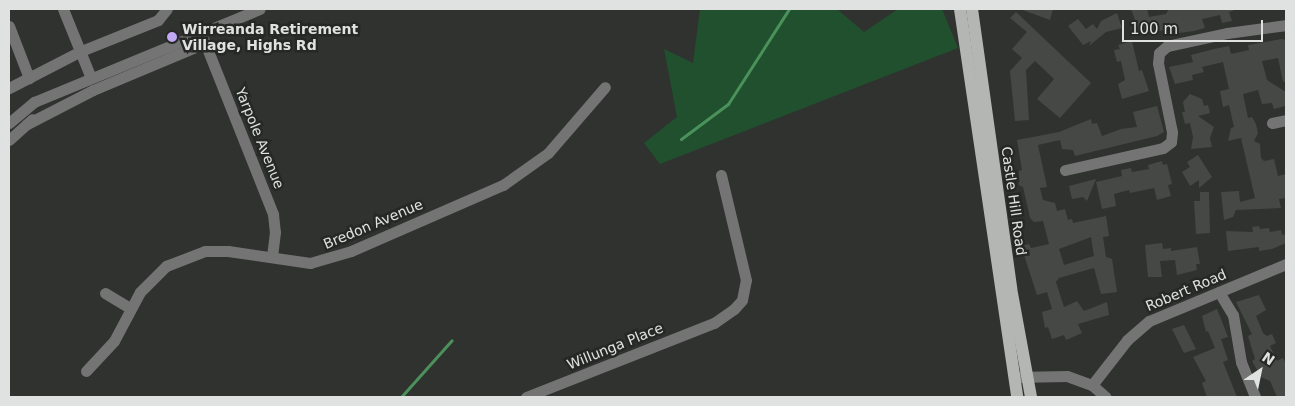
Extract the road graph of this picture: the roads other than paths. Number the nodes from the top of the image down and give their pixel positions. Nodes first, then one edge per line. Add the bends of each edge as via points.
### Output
1 (64, 9) edge
2 (167, 9) edge
3 (260, 9) edge
4 (960, 9) edge
5 (972, 9) edge
6 (1286, 25) edge
7 (9, 26) edge
8 (203, 38) junction
9 (81, 51) junction
10 (29, 78) junction
11 (91, 78) junction
12 (77, 84) junction
13 (606, 87) dead end
14 (9, 88) edge
15 (1286, 120) edge
16 (9, 123) edge
17 (1272, 123) dead end
18 (27, 124) junction
19 (9, 140) edge
20 (1065, 170) dead end
21 (720, 175) dead end
22 (272, 257) junction
23 (1286, 264) edge
24 (1219, 292) junction
25 (105, 294) dead end
26 (130, 308) junction
27 (86, 371) dead end
28 (1029, 376) junction
29 (1016, 377) junction
30 (1092, 385) junction
31 (526, 397) edge
32 (1017, 397) edge
33 (1031, 397) edge
34 (1106, 397) edge
35 (1255, 397) edge

1 - 9 street
2 - 9 street via 158,20
3 - 8 street
4 - 29 main road, Castle Hill Road
5 - 28 main road, Castle Hill Road via 1010,288
6 - 20 street via 1227,32 1167,46 1158,53 1158,64 1172,132 1171,142 1163,148
7 - 10 street
8 - 11 street
8 - 18 street
8 - 22 street, Yarpole Avenue via 273,214 276,232
9 - 10 street
9 - 11 street
10 - 14 street
11 - 12 street
12 - 16 street via 34,102
12 - 18 street
13 - 22 street, Bredon Avenue via 548,152 519,174 479,197 329,260 310,263
15 - 17 street
18 - 19 street
21 - 31 street, Willunga Place via 731,207 746,280 742,300 714,323
22 - 26 street, Bredon Avenue via 205,251 183,257 150,279
23 - 24 street, Robert Road
24 - 30 street, Robert Road via 1149,321 1127,340
24 - 35 street via 1233,315 1241,362
25 - 26 street
26 - 27 street, Bredon Avenue via 114,341
28 - 29 street
28 - 30 street via 1067,376
28 - 33 main road, Castle Hill Road
29 - 32 main road, Castle Hill Road
30 - 34 street

